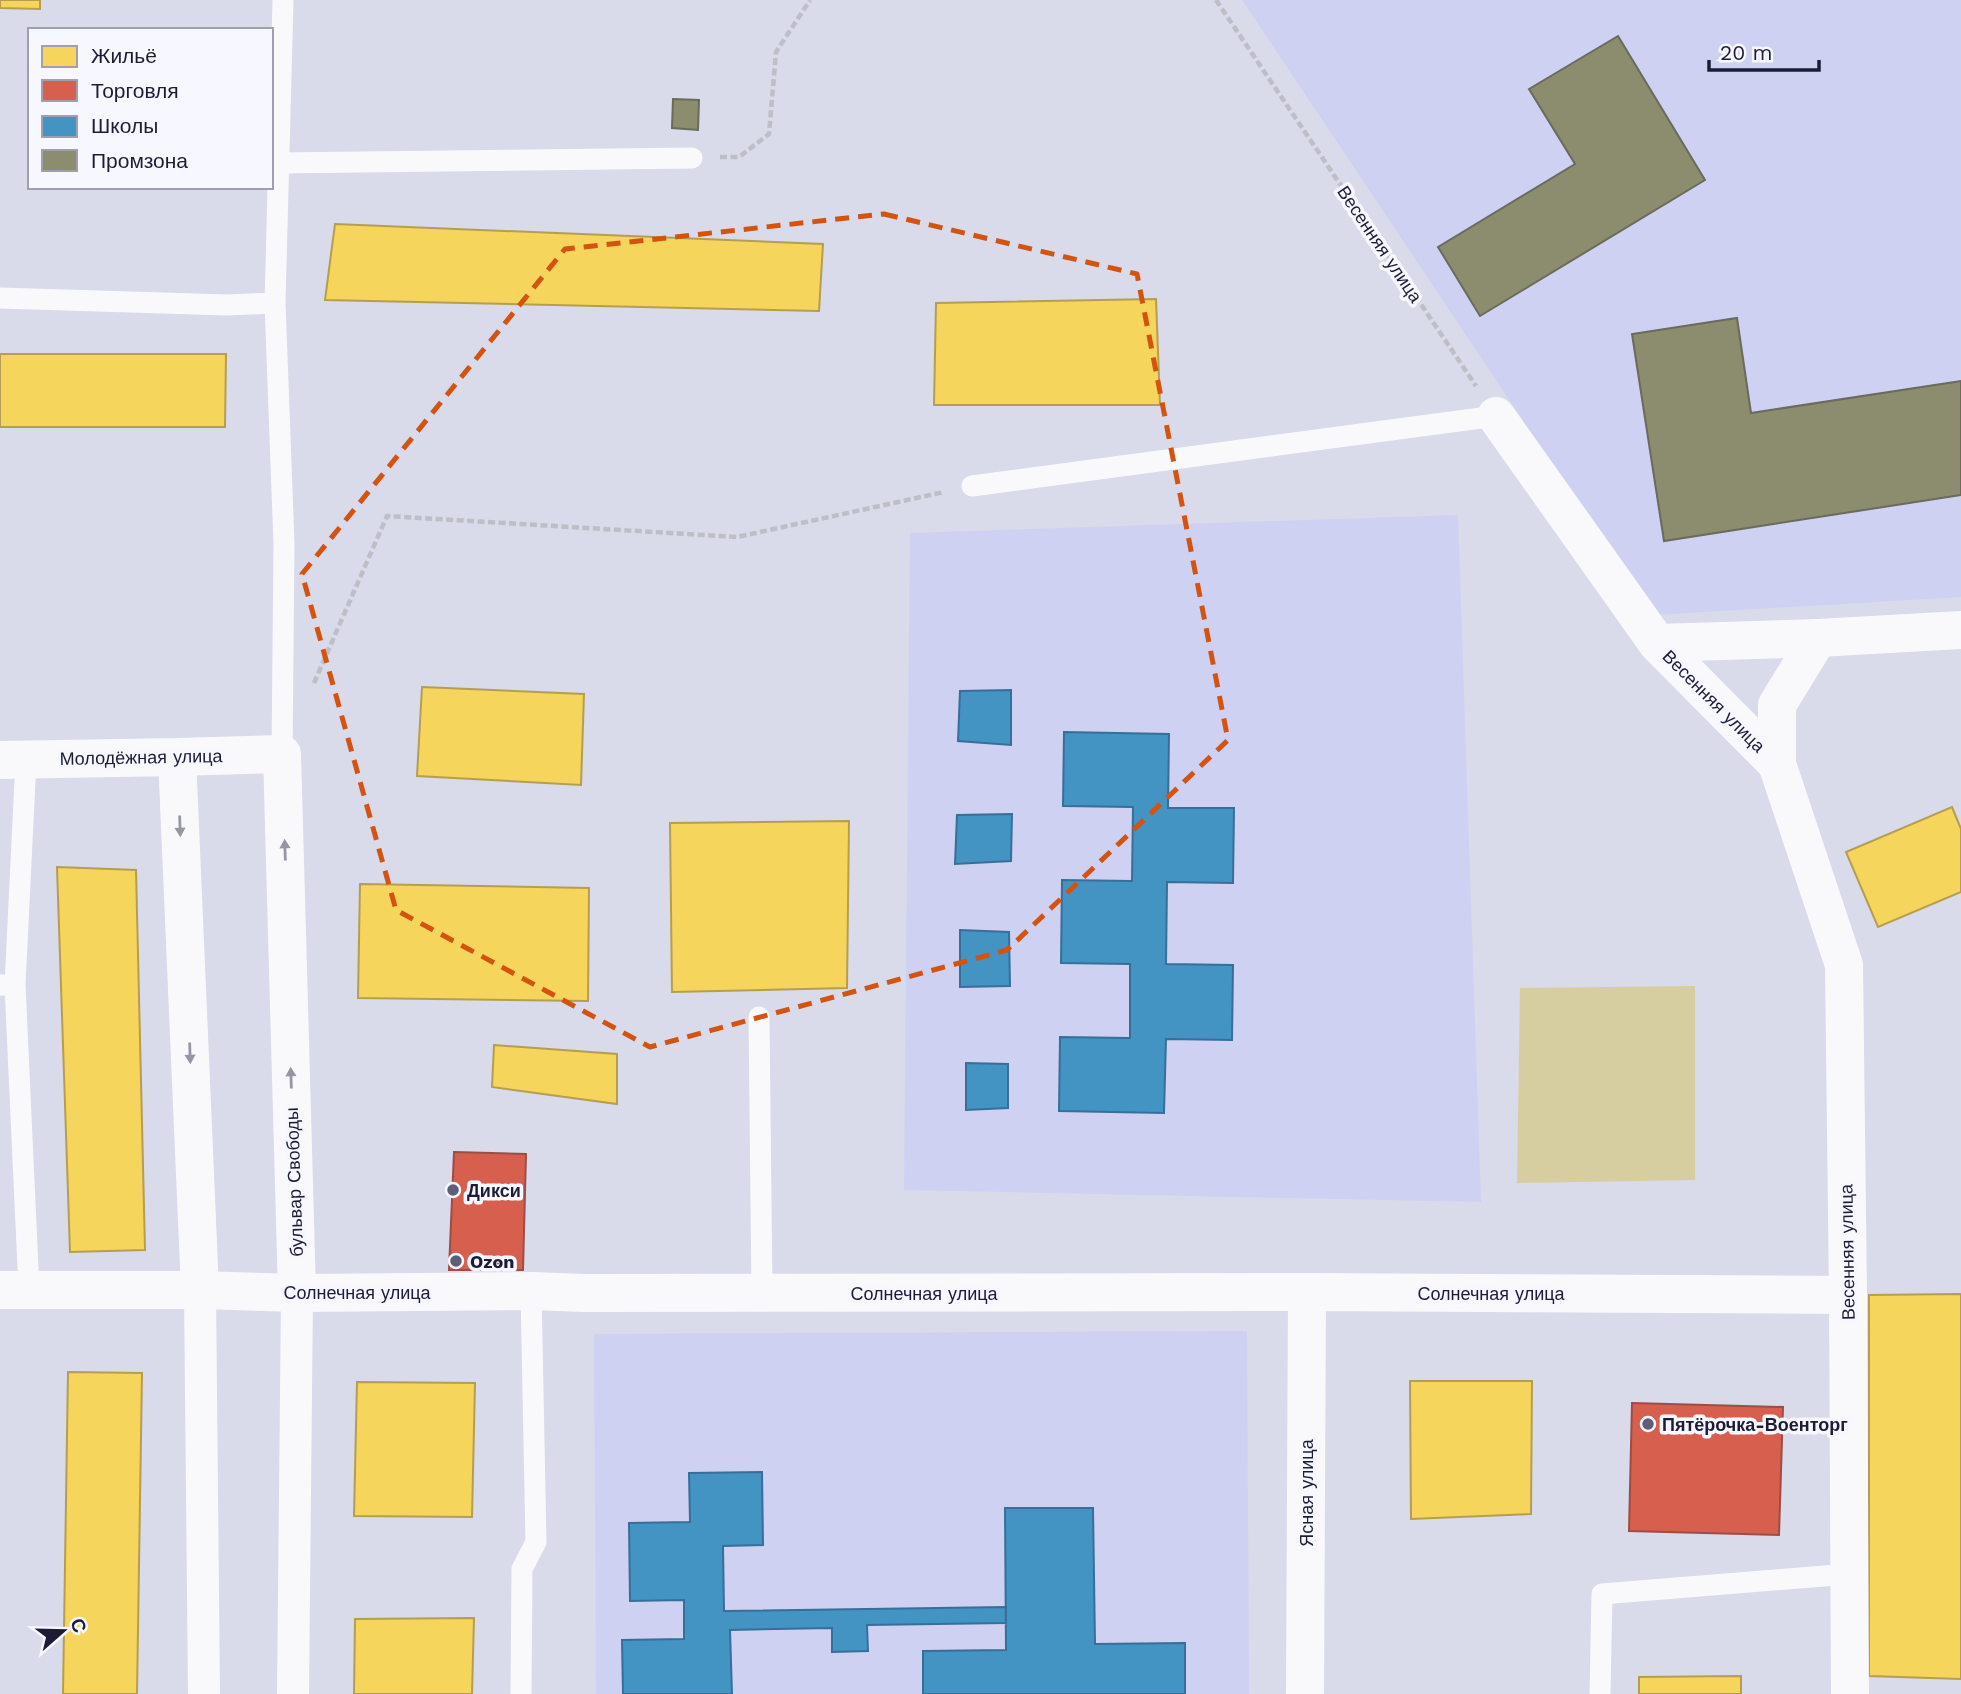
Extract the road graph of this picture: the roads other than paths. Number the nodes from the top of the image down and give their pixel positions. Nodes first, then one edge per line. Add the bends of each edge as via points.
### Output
1 (283, 0) edge
2 (692, 158) road end
3 (279, 163) junction
4 (0, 299) edge
5 (275, 303) junction
6 (1496, 416) joint
7 (972, 486) road end
8 (1961, 630) edge
9 (1818, 638) junction
10 (1657, 643) junction
11 (282, 754) junction
12 (177, 757) junction
13 (13, 760) edge
14 (1777, 764) junction
15 (8, 985) edge
16 (758, 1017) dead end
17 (15, 1290) edge
18 (200, 1290) junction
19 (531, 1291) junction
20 (1307, 1292) junction
21 (297, 1293) junction
22 (762, 1293) junction
23 (1848, 1295) junction
24 (1849, 1574) junction
25 (204, 1694) edge
26 (293, 1694) edge
27 (521, 1694) edge
28 (1305, 1694) edge
29 (1600, 1694) edge
30 (1850, 1694) edge

1 - 3 lane
2 - 3 lane
3 - 5 lane
4 - 5 lane
5 - 11 lane via 284,544
6 - 7 lane
6 - 10 street, Весенняя улица
8 - 9 street
9 - 10 street
9 - 14 street via 1777,705
10 - 14 street, Весенняя улица
11 - 12 street, Молодёжная улица
21 -> 11 street, бульвар Свободы
12 - 13 street, Молодёжная улица
12 -> 18 street
13 - 15 lane
14 - 23 street, Весенняя улица via 1843,965
15 - 17 lane
16 - 22 lane
17 - 18 street, Солнечная улица
18 - 21 street, Солнечная улица
18 - 25 street
19 - 21 street, Солнечная улица
19 - 22 street, Солнечная улица
19 - 27 lane via 536,1542 522,1569
20 - 22 street, Солнечная улица
20 - 23 street, Солнечная улица
20 - 28 street, Ясная улица
21 - 26 street, бульвар Свободы
23 - 24 street, Весенняя улица
24 - 29 lane via 1602,1594
24 - 30 street, Весенняя улица

